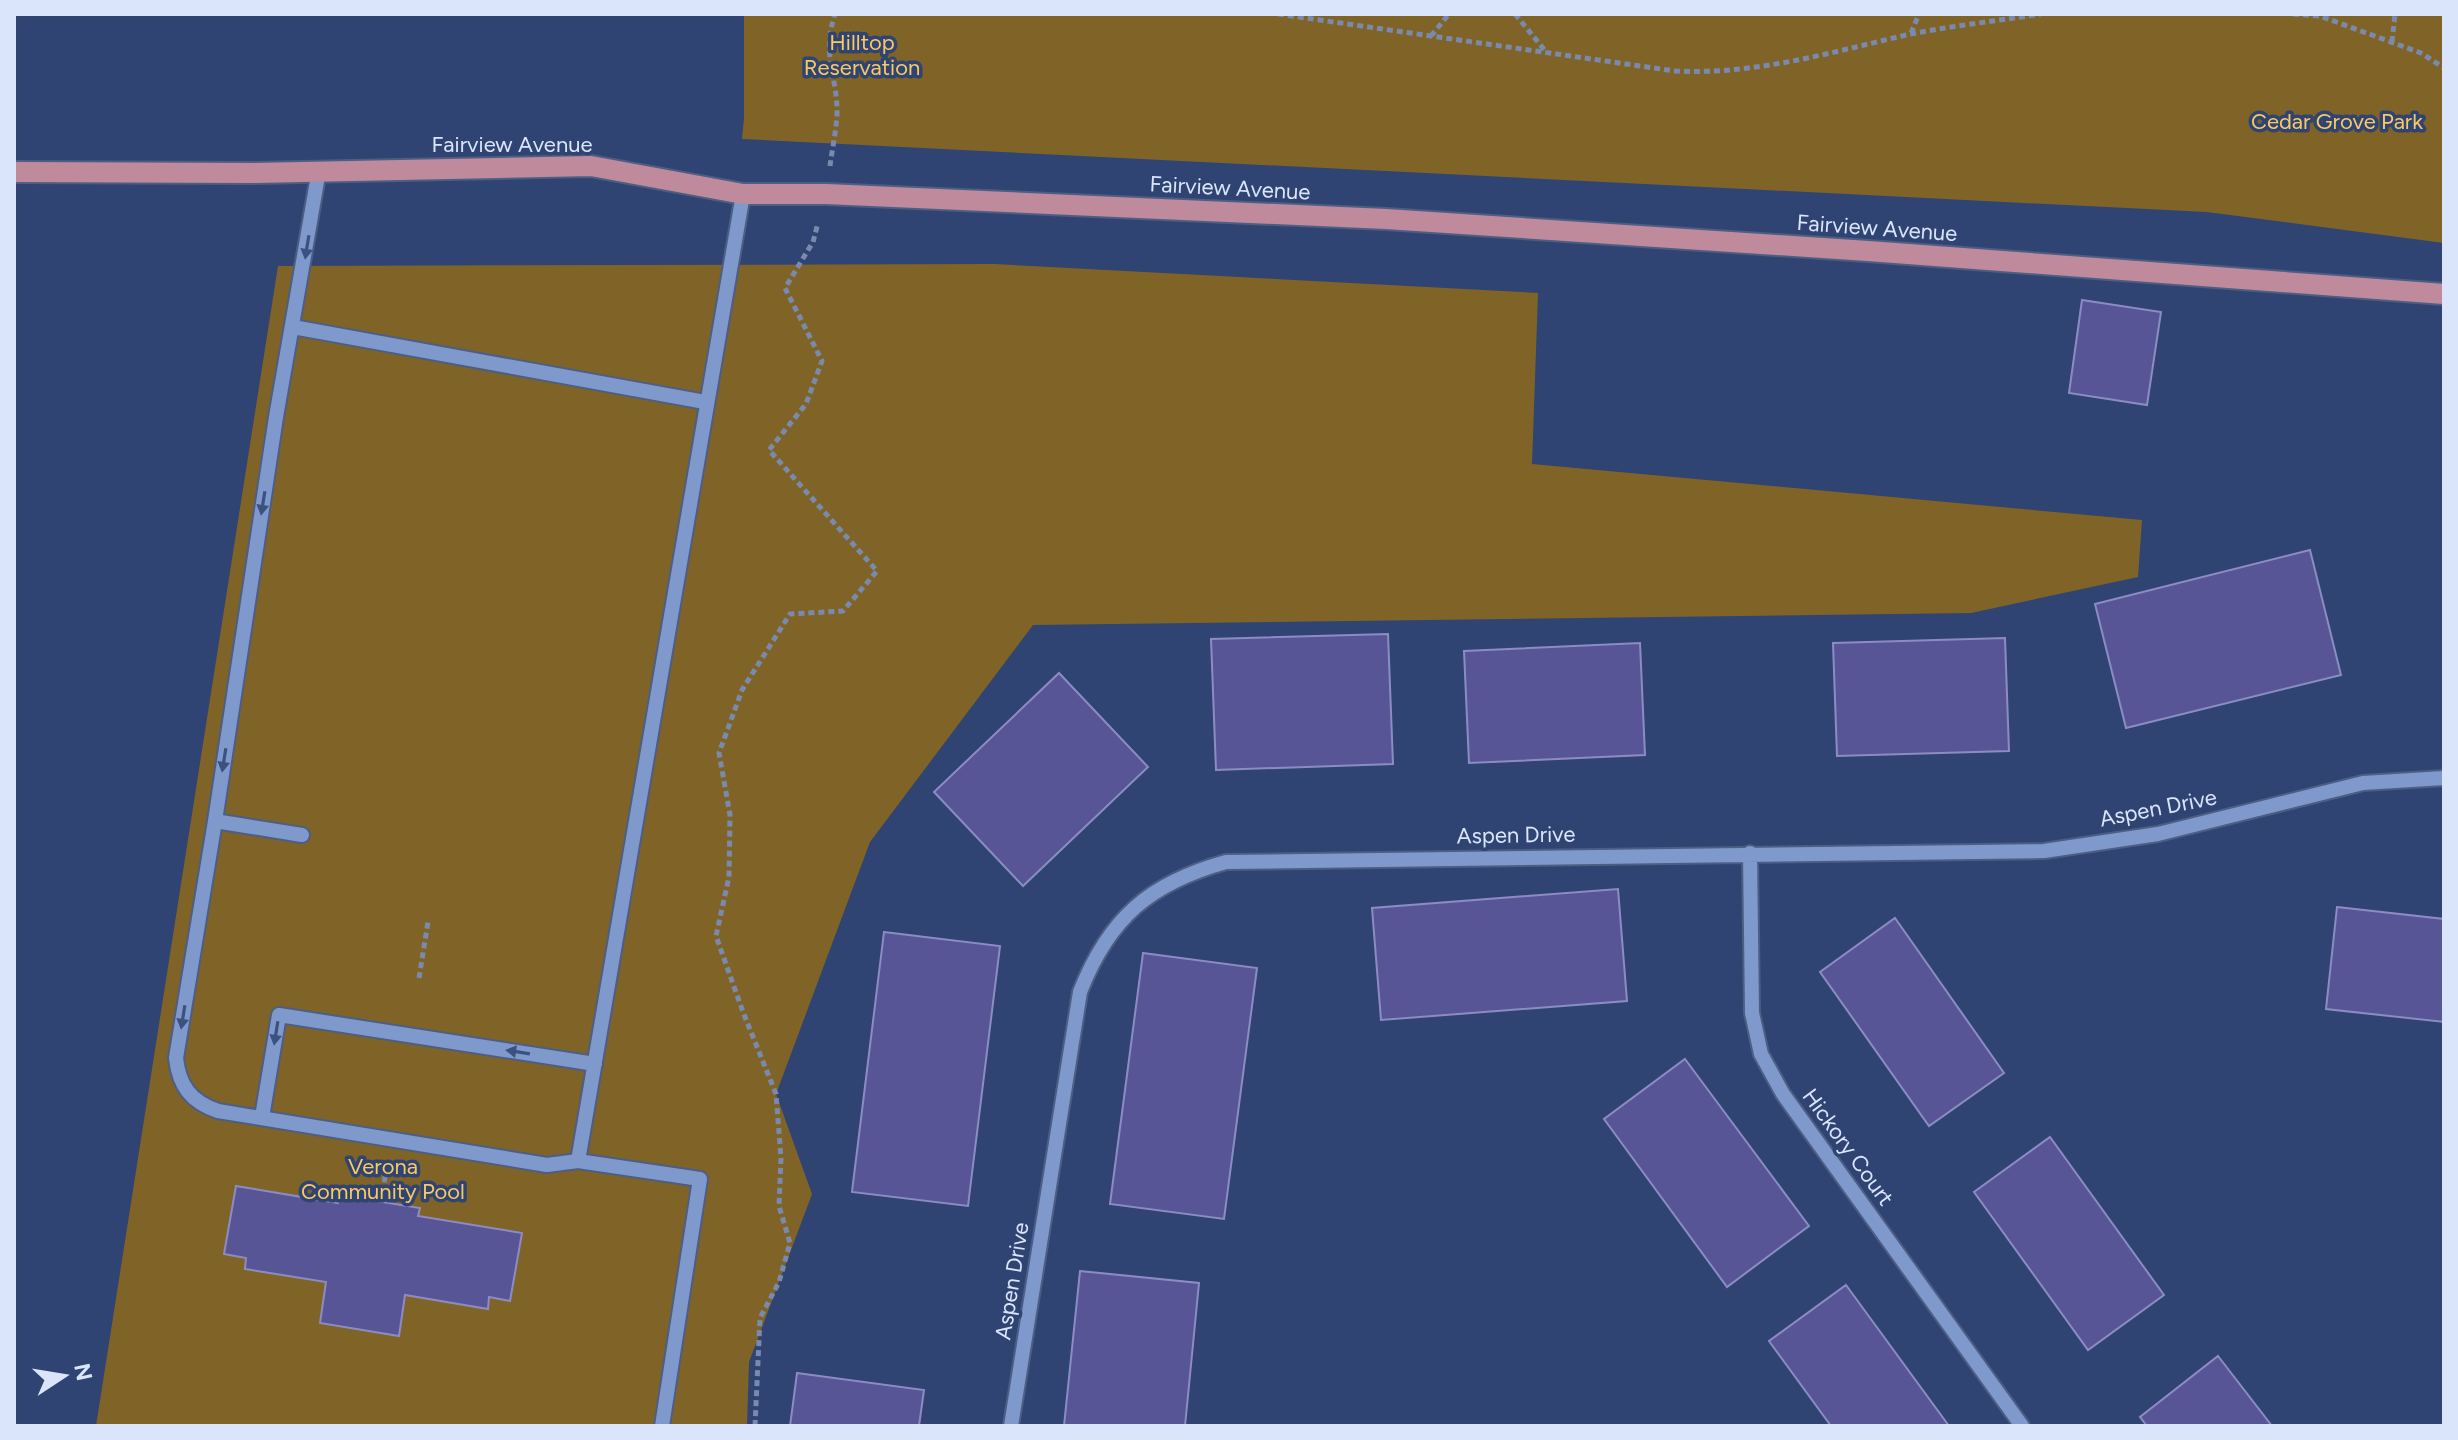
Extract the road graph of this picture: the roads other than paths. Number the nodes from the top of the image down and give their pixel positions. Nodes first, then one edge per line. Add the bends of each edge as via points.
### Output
1 (319, 170) junction
2 (14, 172) edge
3 (743, 194) junction
4 (2444, 294) edge
5 (293, 327) junction
6 (705, 402) junction
7 (2444, 778) edge
8 (215, 821) junction
9 (302, 835) dead end
10 (1750, 853) junction
11 (595, 1064) junction
12 (262, 1117) junction
13 (578, 1161) junction
14 (662, 1426) edge
15 (1011, 1426) edge
16 (2022, 1426) edge

1 - 2 main road, Fairview Avenue
1 - 3 main road, Fairview Avenue via 591,166
1 -> 5 street
3 - 4 main road, Fairview Avenue via 1386,219
3 - 6 street
5 - 6 street
5 -> 8 street
6 - 11 street
7 - 10 street, Aspen Drive via 2363,783 2158,834 2044,851
8 - 9 street
8 -> 12 street via 176,1058 178,1075 186,1091 206,1107
10 - 15 street, Aspen Drive via 1226,862 1182,876 1143,900 1105,941 1080,992
10 - 16 street, Hickory Court via 1752,1013 1761,1054 1783,1094
11 -> 12 street via 279,1015
11 - 13 street
12 - 13 street via 547,1165
13 - 14 street via 700,1179

